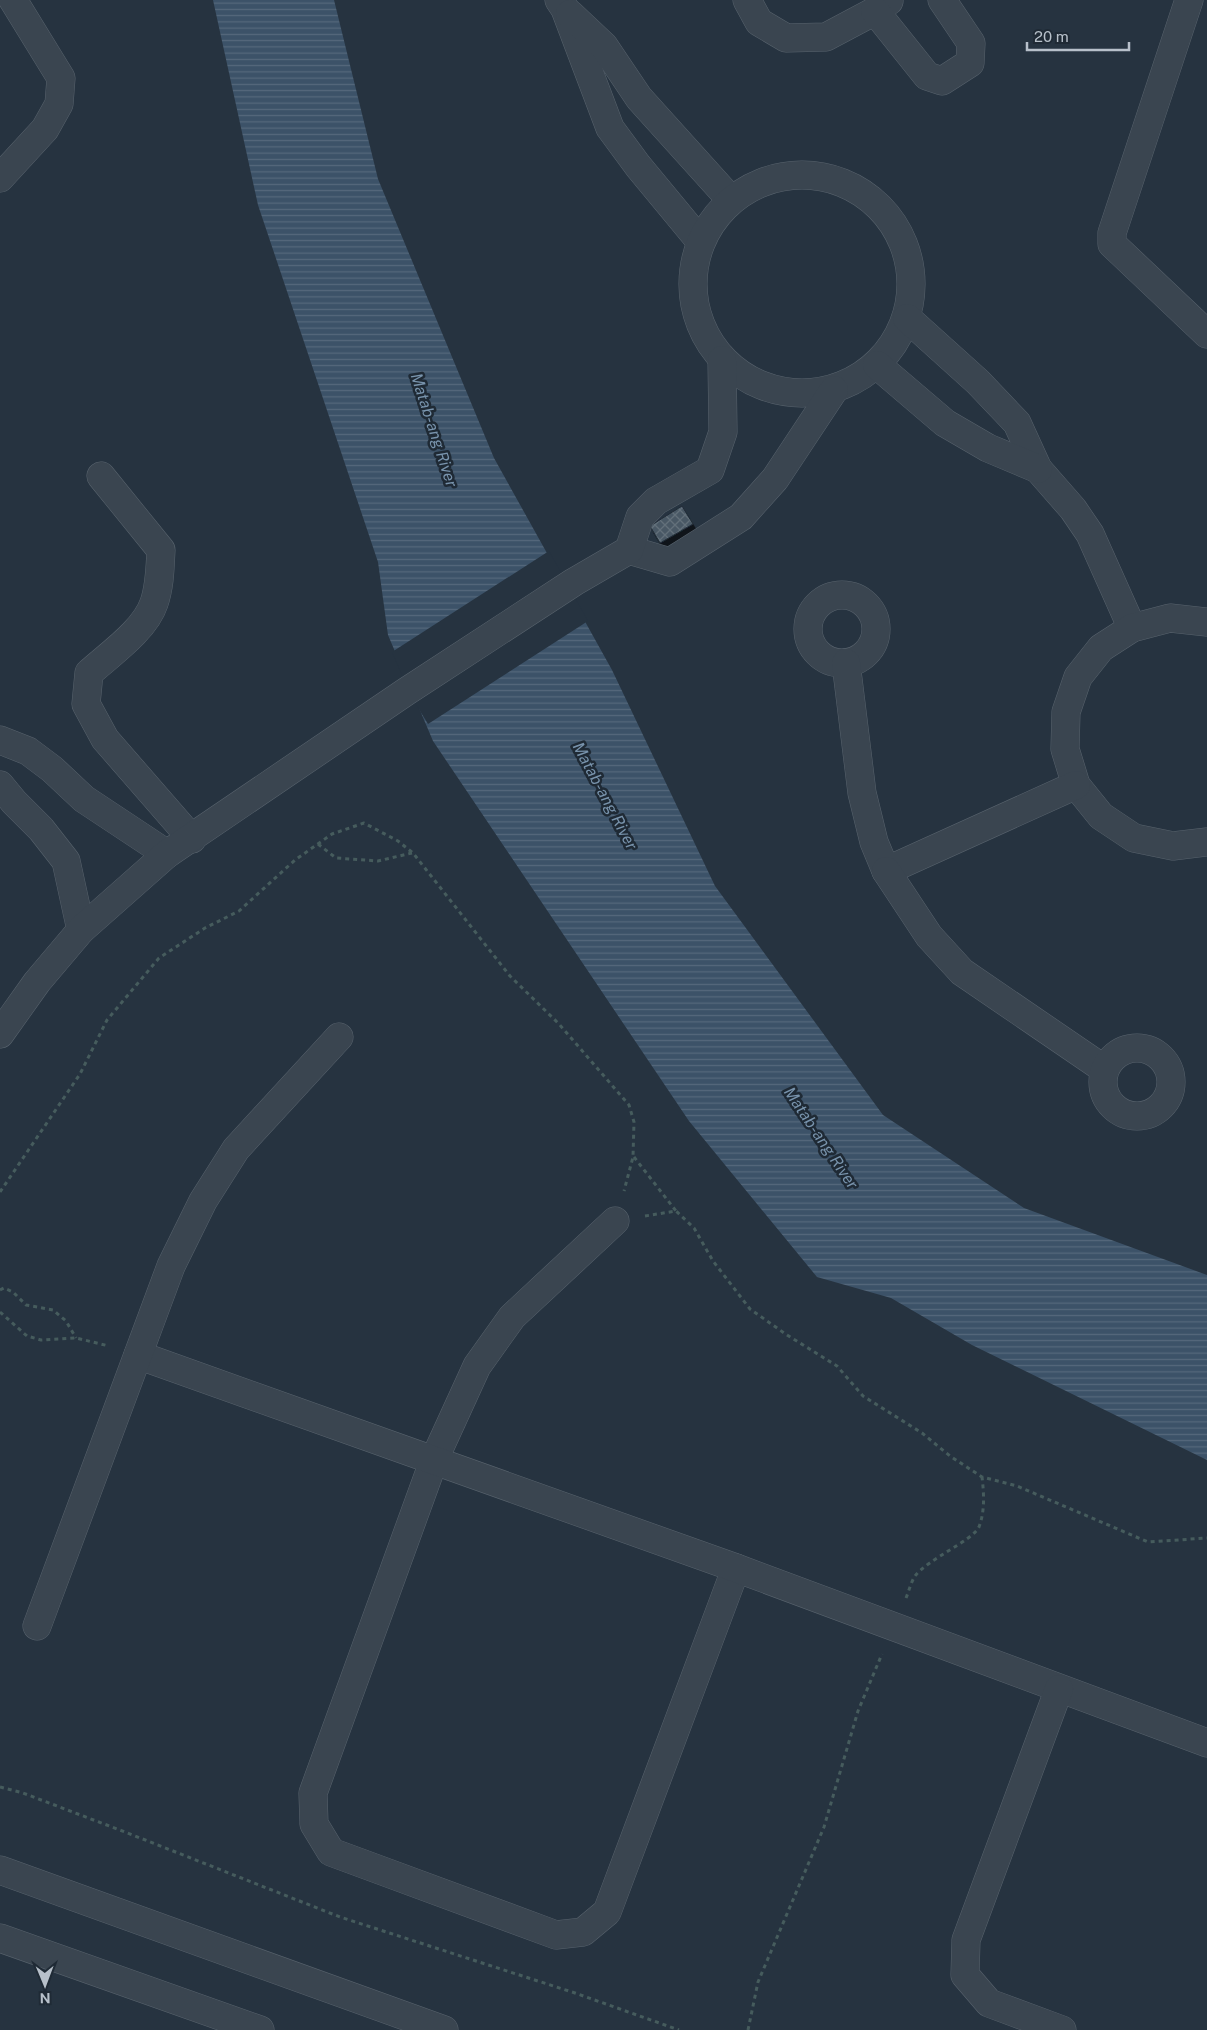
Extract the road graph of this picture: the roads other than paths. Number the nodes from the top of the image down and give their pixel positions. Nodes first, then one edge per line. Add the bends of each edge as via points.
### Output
1 (12, 0) edge
2 (747, 0) edge
3 (942, 0) edge
4 (1189, 0) edge
5 (562, 5) edge
6 (883, 6) edge
7 (0, 178) edge
8 (731, 200) junction
9 (700, 241) junction
10 (907, 318) junction
11 (1207, 334) edge
12 (722, 360) junction
13 (877, 364) junction
14 (834, 390) junction
15 (1038, 469) junction
16 (101, 476) dead end
17 (629, 550) junction
18 (1207, 622) edge
19 (1132, 628) junction
20 (846, 663) dead end
21 (0, 740) edge
22 (0, 785) edge
23 (1076, 785) junction
24 (192, 839) junction
25 (1207, 842) edge
26 (167, 854) junction
27 (886, 870) junction
28 (81, 930) junction
29 (0, 1034) edge
30 (339, 1037) dead end
31 (1104, 1069) dead end
32 (615, 1221) road end
33 (138, 1355) junction
34 (434, 1460) junction
35 (736, 1568) junction
36 (37, 1626) dead end
37 (1059, 1689) junction
38 (1207, 1743) edge
39 (0, 1870) edge
40 (0, 1938) edge
41 (260, 2030) edge
42 (444, 2030) edge
43 (1062, 2030) edge

1 - 7 street via 61,78 59,104 45,129
2 - 6 street via 760,22 786,38 826,37
3 - 6 street via 971,43 970,63 942,81 927,76
4 - 11 street via 1112,233 1112,244
5 - 8 street via 604,46 639,98
5 - 9 street via 610,128
8 - 9 street
8 - 10 street via 762,182 796,174 832,178 864,193 890,217 907,248 913,282
9 - 12 street via 691,282 699,324
10 - 13 street via 895,343
10 - 15 street via 978,382 1017,423
12 - 14 street via 746,379 773,391 804,394
12 - 17 street via 723,432 710,470 656,501 640,517
13 - 14 street via 857,380
13 - 15 street via 945,423 988,448
14 - 17 street via 775,479 741,517 670,562
15 - 19 street via 1090,534
16 - 24 street via 161,550 160,574 154,604 139,628 89,673 86,704 105,739
17 - 24 street via 407,691
18 - 19 street via 1170,618
19 - 23 street via 1101,648 1078,677 1066,712 1065,749
20 - 27 street via 862,793 874,842
21 - 26 street via 28,752 84,799
22 - 28 street via 66,860
23 - 25 street via 1100,816 1134,838 1173,846
23 - 27 street
24 - 26 street
26 - 28 street
27 - 31 street via 929,936 962,972
28 - 29 street via 37,982
30 - 33 street via 236,1149 203,1201 171,1266
32 - 34 street via 512,1316 477,1366
33 - 34 street
33 - 36 street
34 - 35 street
34 - 35 street via 313,1793 314,1824 330,1852 556,1935 582,1932 607,1912
35 - 37 street
37 - 38 street
37 - 43 street via 966,1940 965,1975 989,2003
39 - 42 street
40 - 41 street

